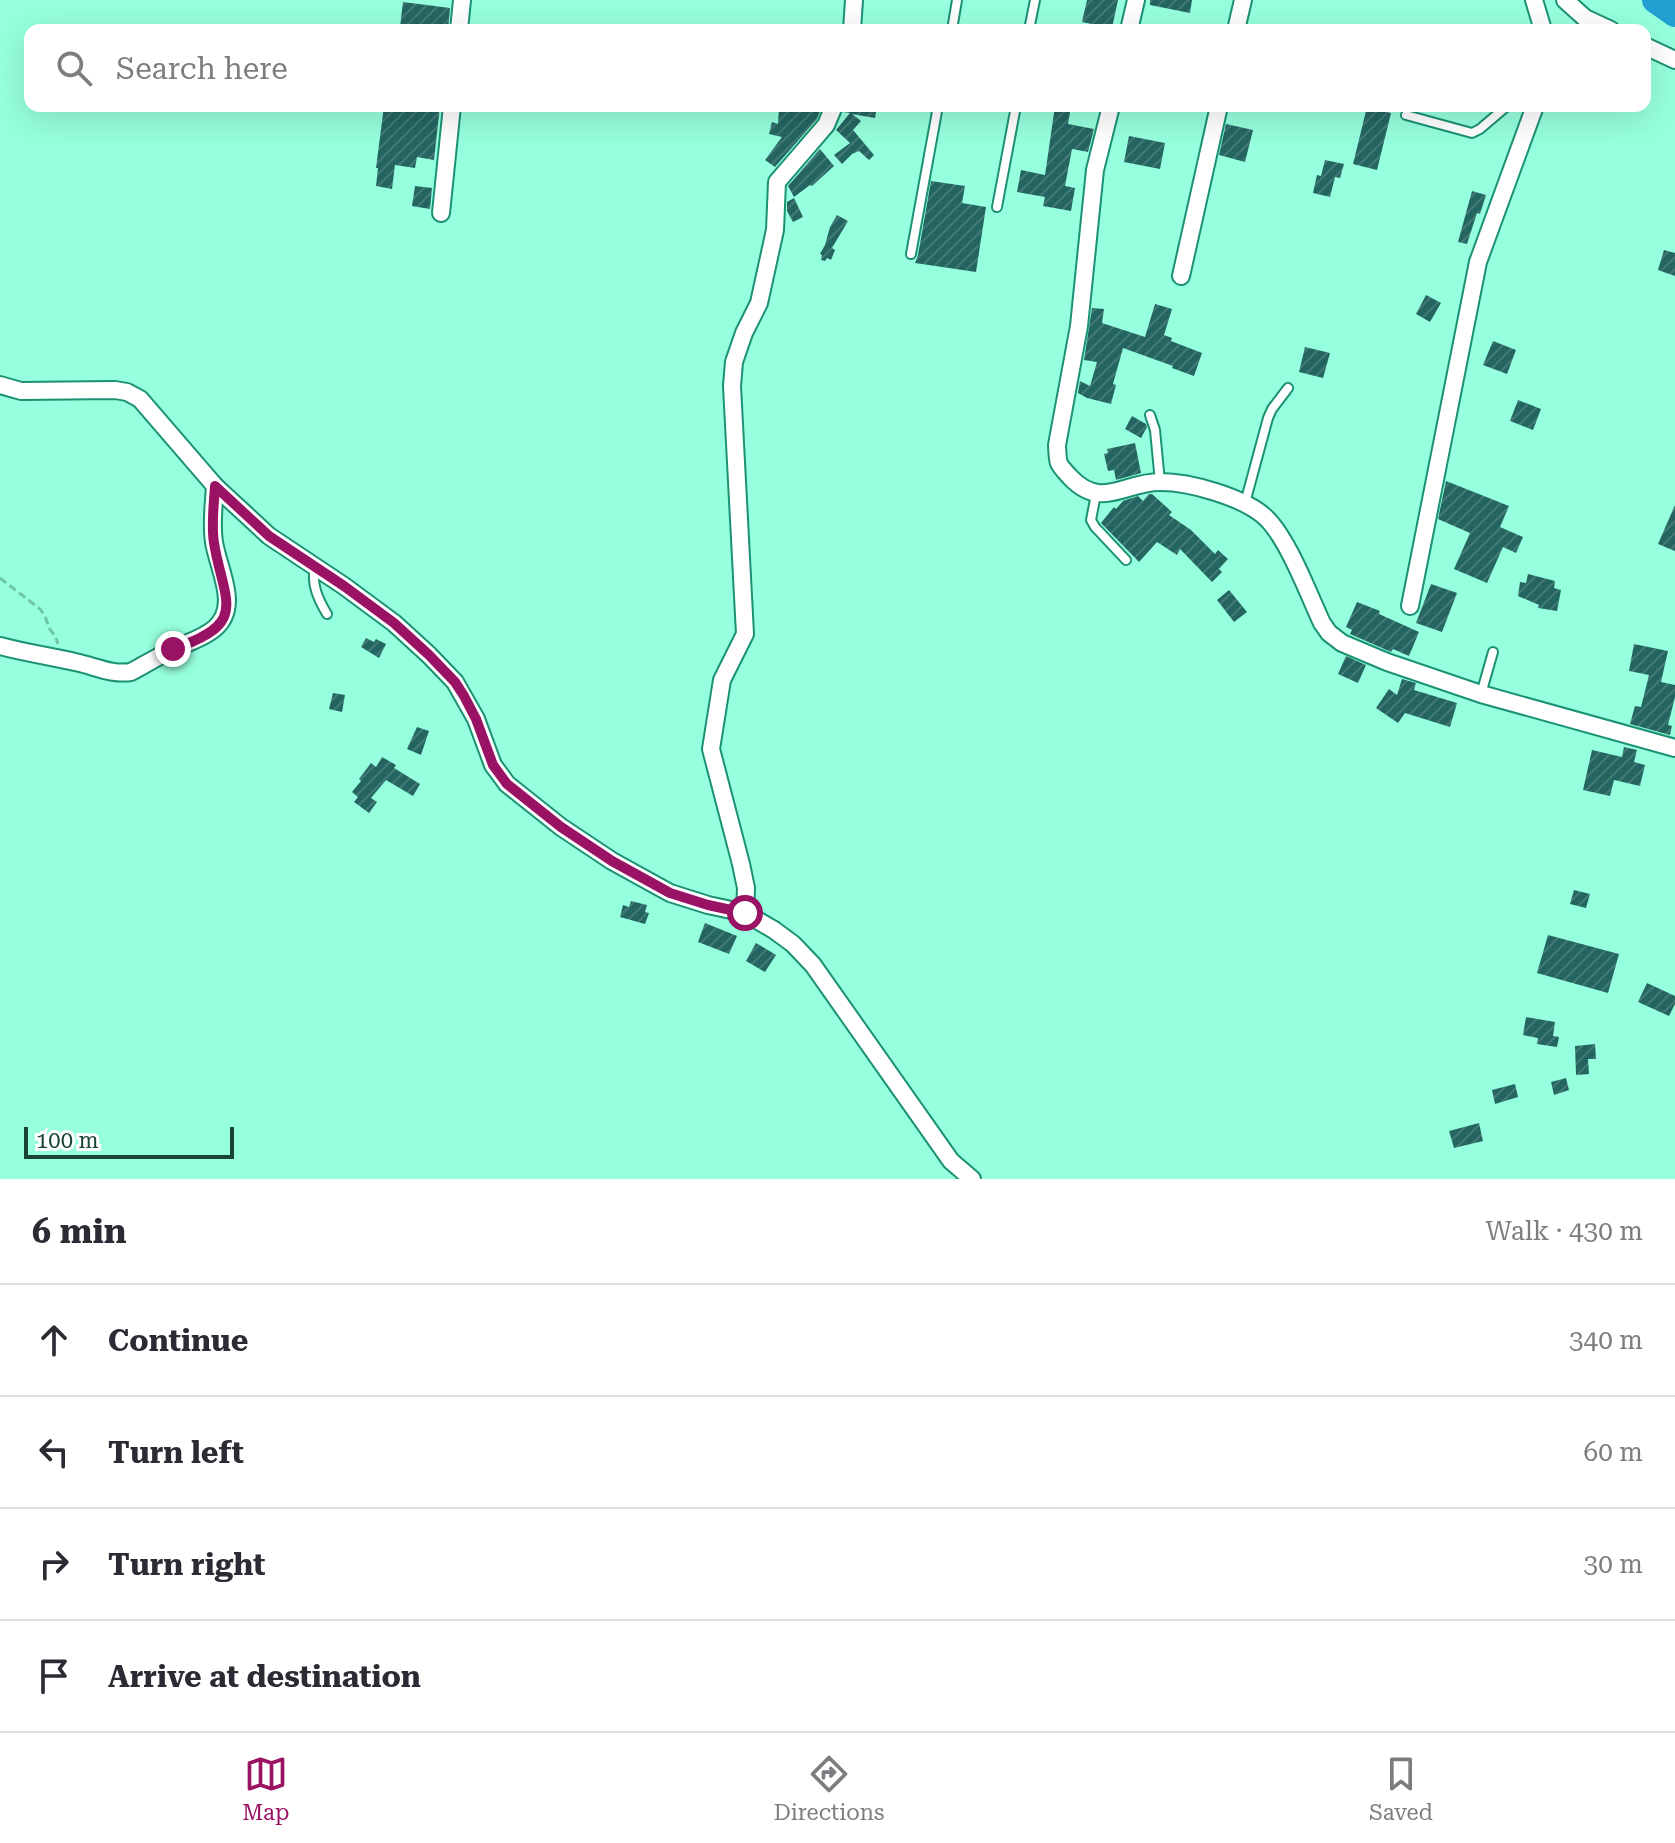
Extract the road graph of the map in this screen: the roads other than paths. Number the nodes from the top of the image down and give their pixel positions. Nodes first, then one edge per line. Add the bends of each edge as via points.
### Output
1 (462, 0) edge
2 (854, 0) edge
3 (957, 0) edge
4 (1035, 0) edge
5 (1136, 0) edge
6 (1243, 0) edge
7 (1534, 0) edge
8 (1565, 0) edge
9 (460, 24) edge
10 (852, 24) edge
11 (953, 24) edge
12 (1030, 24) edge
13 (1130, 24) edge
14 (1237, 24) edge
15 (1541, 24) edge
16 (1598, 24) edge
17 (1651, 49) edge
18 (1675, 60) edge
19 (451, 112) edge
20 (831, 112) edge
21 (937, 112) edge
22 (1015, 112) edge
23 (1110, 112) edge
24 (1218, 112) edge
25 (1500, 112) edge
26 (1533, 112) edge
27 (1406, 115) dead end
28 (997, 207) dead end
29 (441, 213) dead end
30 (911, 254) dead end
31 (1181, 276) dead end
32 (0, 385) edge
33 (1288, 388) dead end
34 (1150, 415) dead end
35 (1160, 482) junction
36 (215, 486) junction
37 (1096, 494) junction
38 (1245, 503) junction
39 (1126, 560) dead end
40 (315, 566) junction
41 (1410, 606) dead end
42 (327, 614) dead end
43 (0, 646) edge
44 (1493, 652) dead end
45 (1481, 694) junction
46 (1675, 748) edge
47 (745, 913) junction
48 (972, 1179) edge

1 - 9 street
2 - 10 street
3 - 11 lane
4 - 12 lane
5 - 13 street
6 - 14 street
7 - 15 street
8 - 16 street
17 - 18 street
19 - 29 street
20 - 47 street via 777,182 775,230 759,303 734,362 745,634 722,680 711,749 746,888
21 - 30 lane
22 - 28 lane
23 - 37 street via 1095,170 1079,326 1057,445 1058,464
24 - 31 street
25 - 27 lane via 1472,133
26 - 41 street via 1478,262
32 - 36 street via 21,391 127,392 140,399
33 - 38 lane via 1268,418
34 - 35 lane
35 - 37 street
35 - 38 street via 1190,485
36 - 40 street via 269,536
36 - 43 street via 212,525 228,604 216,628 131,672
37 - 39 lane via 1091,520
38 - 45 street via 1279,532 1329,633 1387,662
40 - 42 lane via 313,582
40 - 47 street via 394,623 455,682 507,784 561,827 670,893
44 - 45 lane
45 - 46 street
47 - 48 street via 793,944 813,965 951,1161

